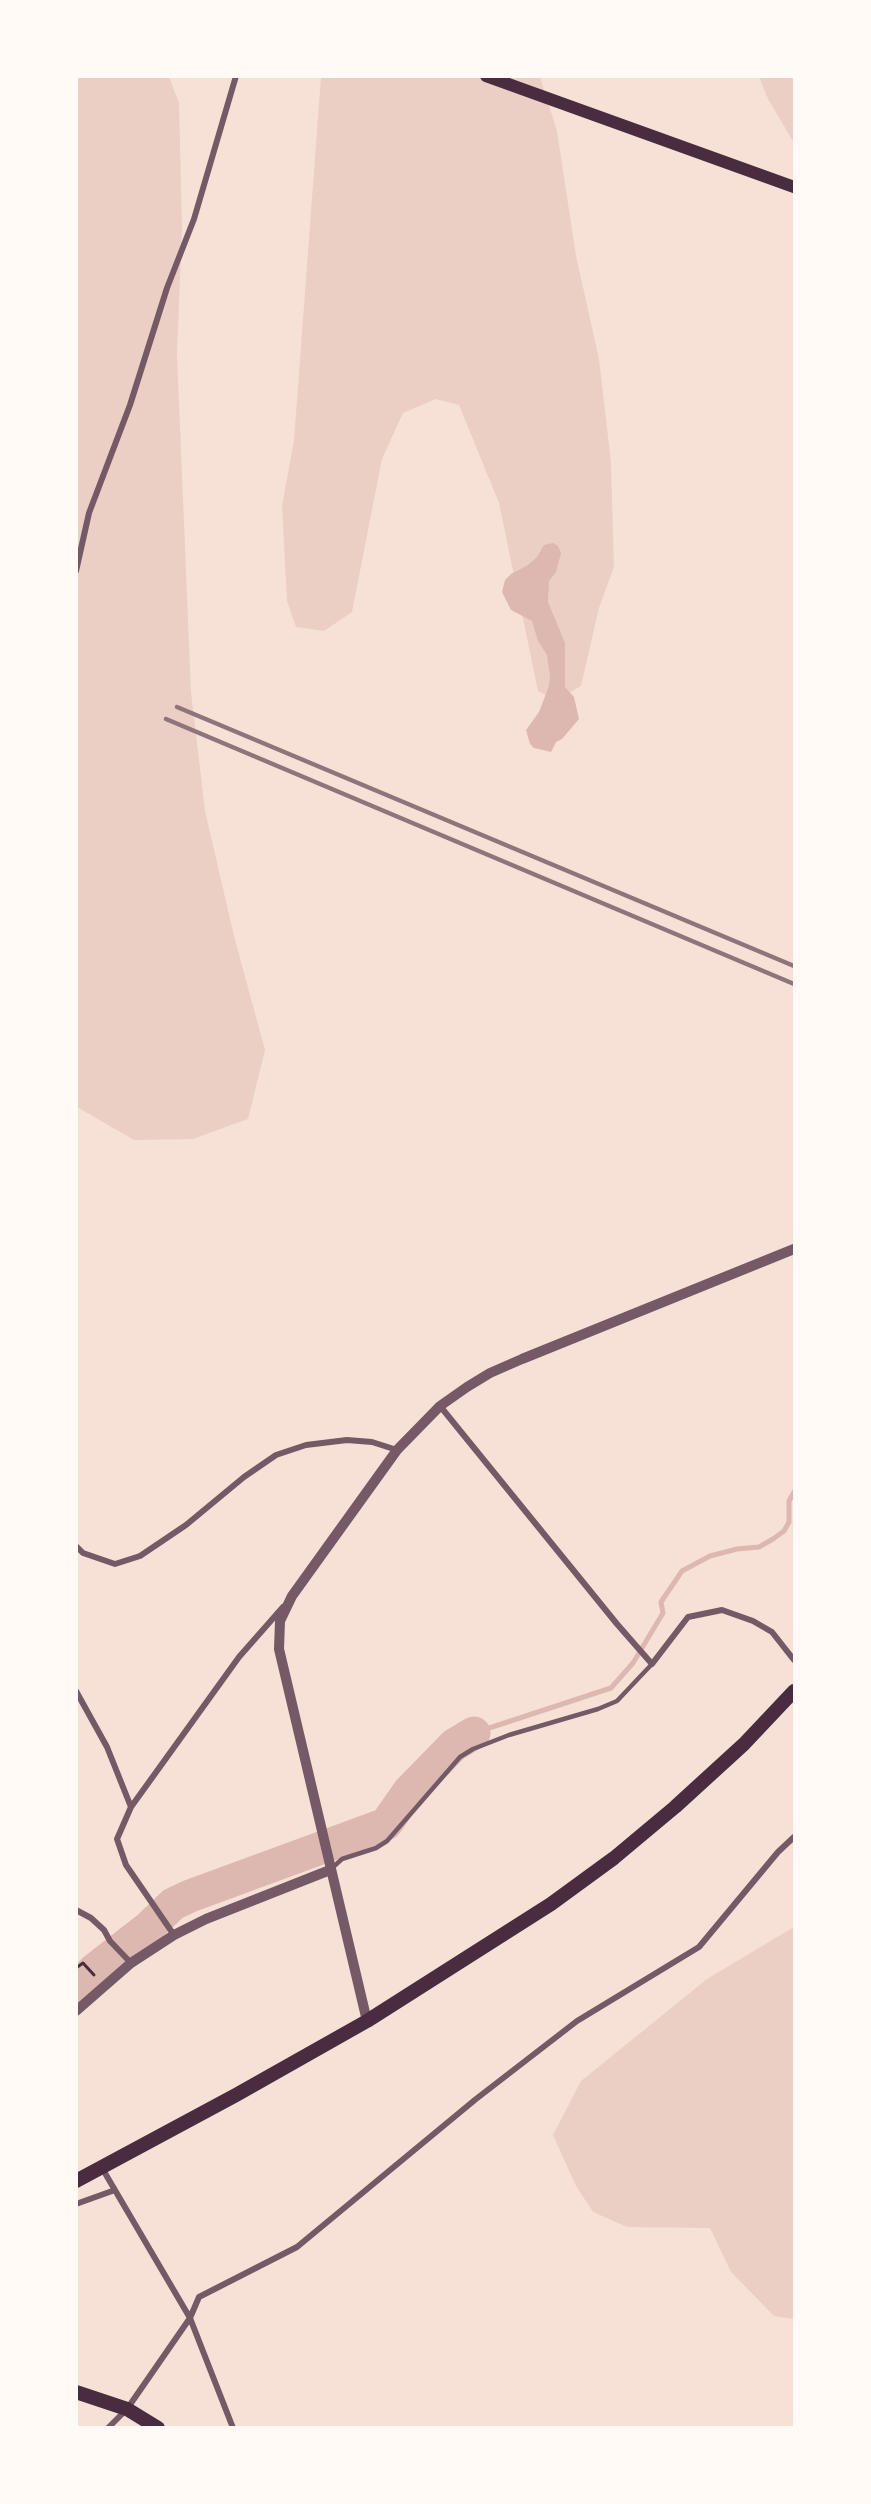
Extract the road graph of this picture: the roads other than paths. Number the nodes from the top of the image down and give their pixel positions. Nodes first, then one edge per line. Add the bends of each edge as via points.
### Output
1 (236, 76) edge
2 (486, 76) edge
3 (795, 187) edge
4 (76, 571) edge
5 (795, 1249) edge
6 (440, 1406) junction
7 (397, 1450) junction
8 (76, 1546) edge
9 (292, 1596) junction
10 (795, 1660) edge
11 (652, 1664) junction
12 (76, 1691) edge
13 (795, 1691) edge
14 (131, 1807) junction
15 (795, 1837) edge
16 (330, 1870) junction
17 (76, 1910) edge
18 (174, 1935) junction
19 (131, 1963) junction
20 (76, 2011) edge
21 (367, 2021) junction
22 (102, 2168) junction
23 (76, 2181) edge
24 (116, 2190) junction
25 (76, 2204) edge
26 (190, 2318) junction
27 (76, 2391) edge
28 (127, 2409) junction
29 (108, 2427) edge
30 (158, 2427) edge
31 (233, 2427) edge

1 - 4 street via 194,219 166,288 130,405 89,513
2 - 3 main road
5 - 6 street via 522,1359 482,1378
6 - 7 street
6 - 11 street
7 - 8 street via 347,1440 306,1445 276,1455 140,1556 115,1564 83,1553
7 - 9 street
9 - 14 street via 239,1657
9 - 16 street via 280,1621 279,1649
10 - 11 street via 772,1632 722,1610 688,1617
11 - 16 lane via 617,1701 509,1735 460,1757 387,1841 342,1859
12 - 14 street via 107,1747
13 - 21 main road via 675,1808 614,1858 551,1904
14 - 18 street via 117,1839 126,1865
15 - 26 street via 699,1947 578,2021 476,2099 297,2247 199,2297
16 - 18 street via 206,1918
16 - 21 street
17 - 19 street via 91,1917
18 - 19 street
19 - 20 street
21 - 22 main road
22 - 23 main road
22 - 24 street
24 - 25 street
24 - 26 street
26 - 28 street
26 - 31 street
27 - 28 main road
28 - 29 street
28 - 30 main road

